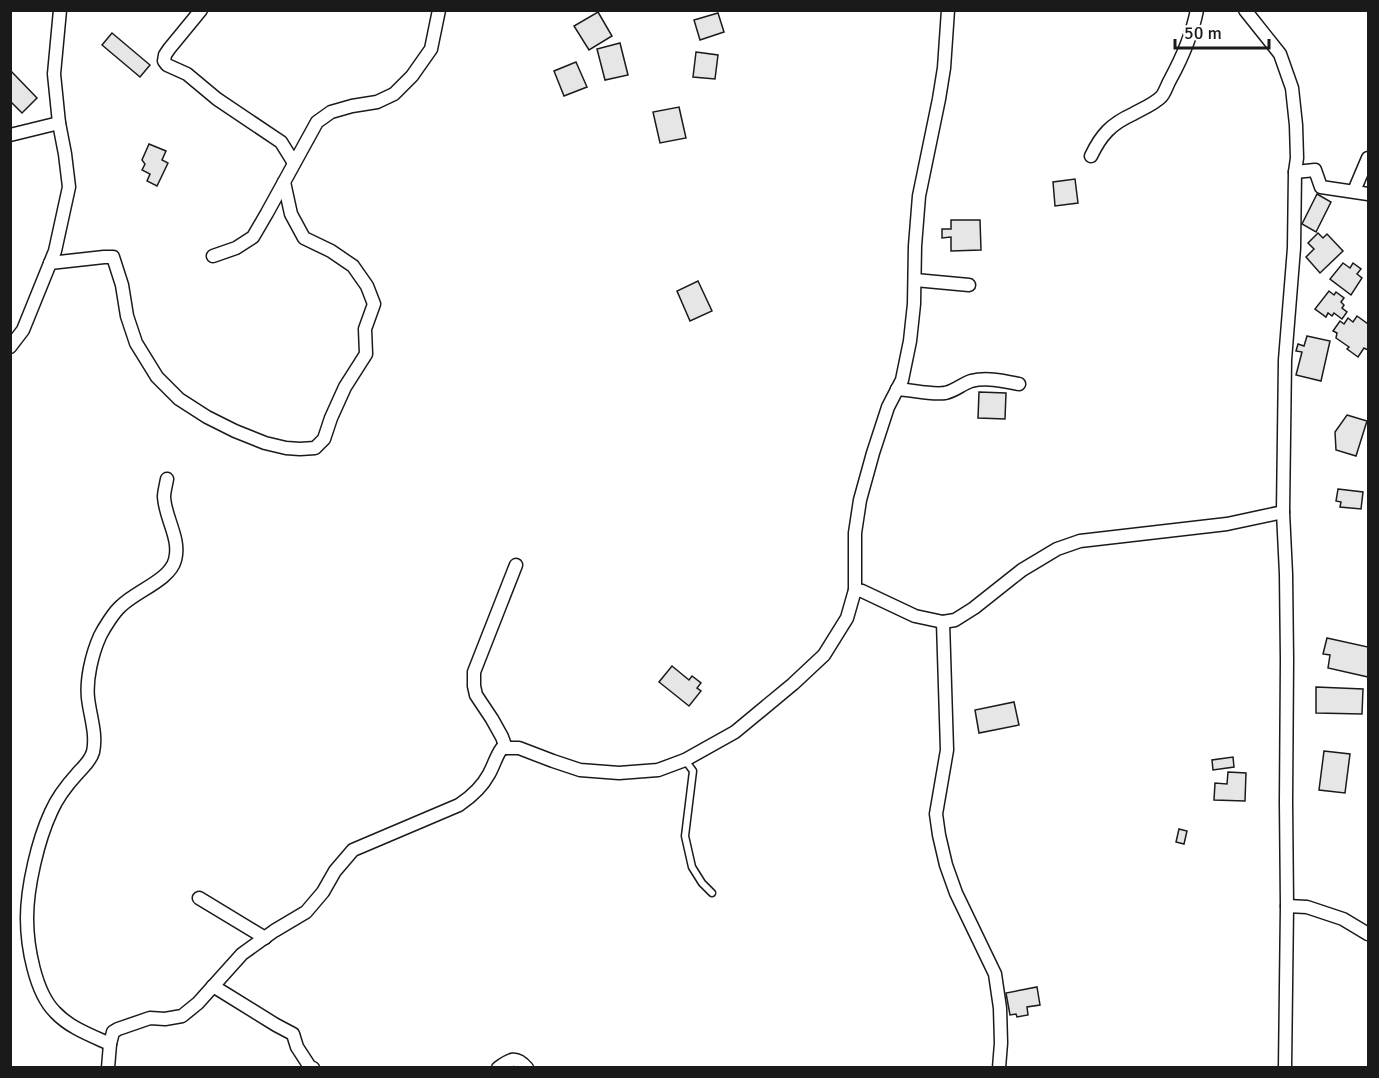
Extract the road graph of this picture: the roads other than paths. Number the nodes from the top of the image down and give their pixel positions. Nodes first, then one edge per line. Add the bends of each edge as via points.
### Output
1 (60, 10) edge
2 (201, 10) edge
3 (439, 10) edge
4 (948, 10) edge
5 (1197, 10) edge
6 (1245, 10) edge
7 (59, 123) junction
8 (10, 135) edge
9 (1091, 156) dead end
10 (1368, 158) edge
11 (294, 163) junction
12 (1295, 172) junction
13 (284, 182) junction
14 (1354, 191) junction
15 (1368, 194) edge
16 (213, 256) dead end
17 (50, 263) junction
18 (915, 280) junction
19 (969, 285) dead end
20 (10, 347) edge
21 (1019, 384) dead end
22 (897, 388) junction
23 (167, 479) dead end
24 (1283, 512) junction
25 (516, 565) dead end
26 (855, 590) junction
27 (943, 622) junction
28 (506, 748) junction
29 (685, 760) junction
30 (712, 893) dead end
31 (199, 898) dead end
32 (1287, 906) junction
33 (1368, 934) edge
34 (265, 938) junction
35 (213, 986) junction
36 (110, 1044) junction
37 (108, 1068) edge
38 (313, 1068) edge
39 (498, 1068) edge
40 (527, 1068) edge
41 (999, 1068) edge
42 (1285, 1068) edge

1 - 7 street via 54,74
2 - 11 street via 169,49 164,62 281,142
3 - 11 street via 431,49 412,76 394,94 377,102 330,112 317,122
4 - 18 street via 941,89 919,196
5 - 9 street via 1179,64 1161,97 1110,127
6 - 12 street via 1280,54 1292,88
7 - 8 street
7 - 17 street via 69,187
10 - 14 street
11 - 13 street
12 - 14 street via 1315,170 1322,188
12 - 24 street via 1294,248 1285,360
13 - 16 street via 253,237
13 - 17 street via 291,214 304,238 353,266 374,304 366,329 366,354 345,387 324,439 315,448 293,449 265,443 216,422 178,399 157,377 136,343 113,257
14 - 15 street
17 - 20 street via 23,330
18 - 19 street
18 - 22 street via 910,341
21 - 22 street via 983,379 938,393
22 - 26 street via 860,500 855,533
23 - 36 street via 164,497 176,560 161,578 120,607 100,636 88,683 93,751 51,811 31,882 27,918 39,987 54,1011 72,1027
24 - 27 street via 1227,524 1080,541 1057,549 1022,570 974,608 955,620
24 - 32 street
25 - 28 street via 474,672 476,695
26 - 27 street via 915,616
26 - 29 street via 847,618 824,655 735,732
27 - 41 street via 947,750 936,814 956,893 996,975
28 - 29 street via 519,748 580,770 619,773 658,770
28 - 34 street via 496,756 489,775 474,794 459,806 353,850 306,912
29 - 30 lane via 693,771 685,836 692,867
31 - 34 street
32 - 33 street via 1307,907 1343,919
32 - 42 street
34 - 35 street via 242,954
35 - 36 street via 182,1017 150,1018 118,1029
35 - 38 street via 293,1034 297,1047
36 - 37 street
39 - 40 street via 515,1059

